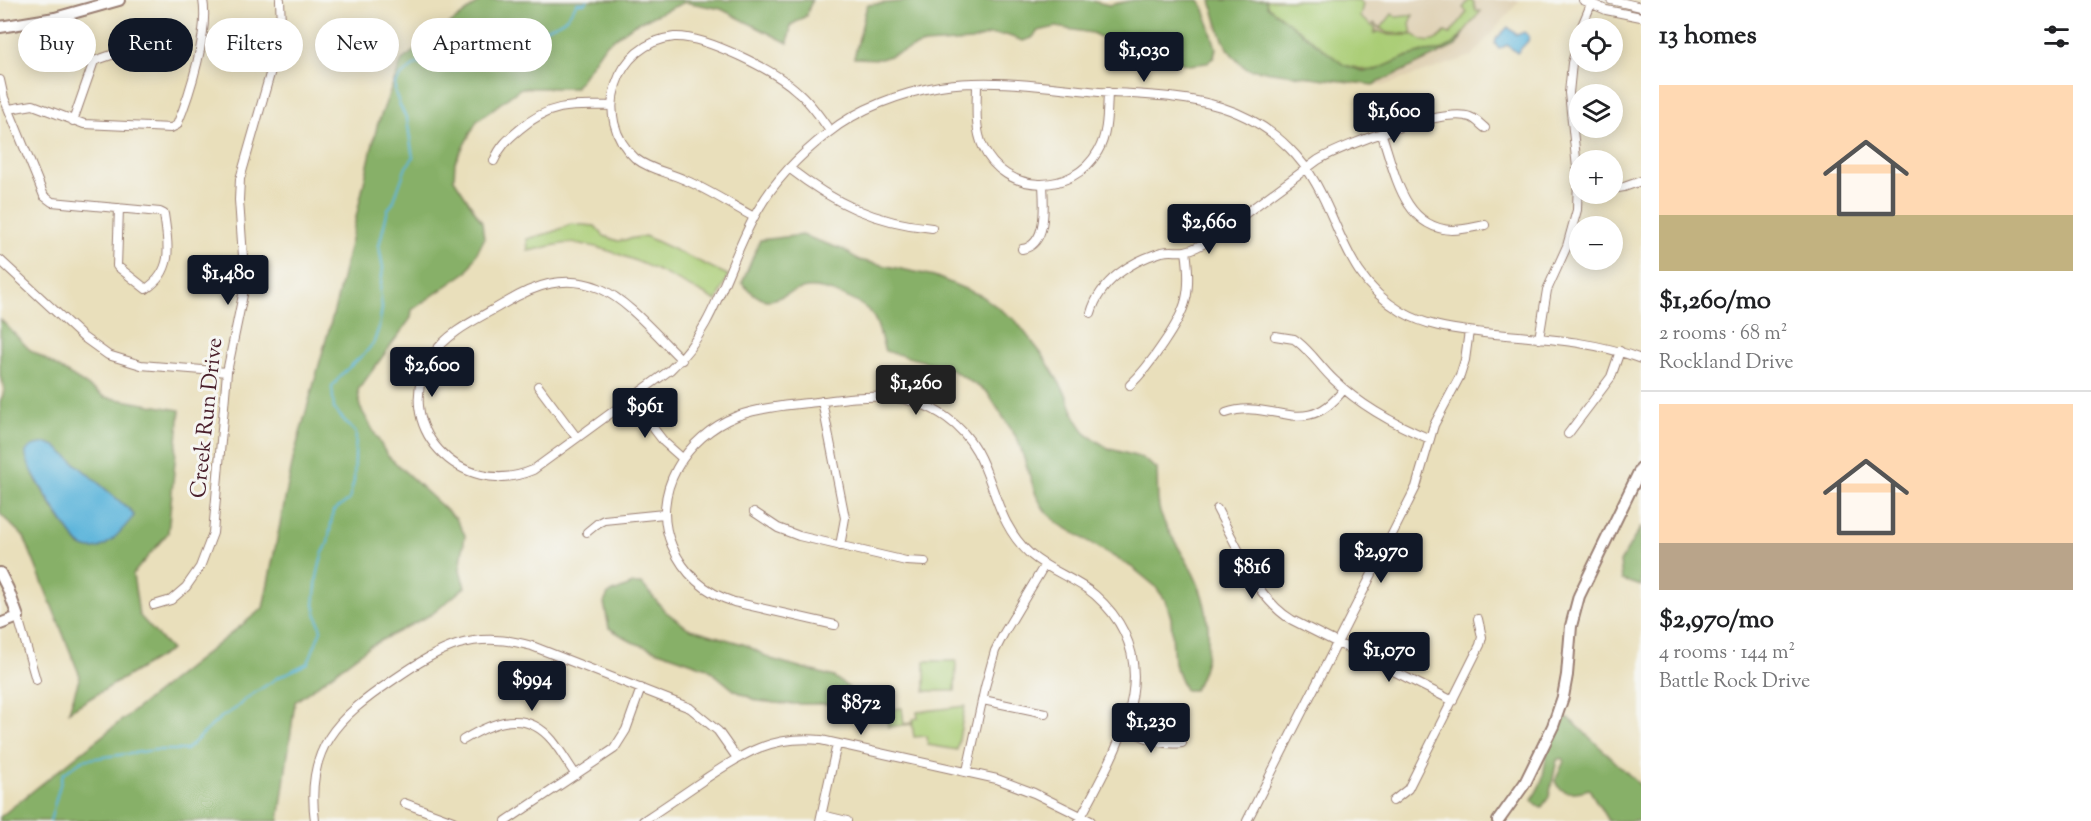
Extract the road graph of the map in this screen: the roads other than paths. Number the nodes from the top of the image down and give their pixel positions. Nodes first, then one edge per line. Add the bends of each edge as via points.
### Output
1 (119, 0) edge
2 (203, 0) edge
3 (280, 0) edge
4 (1583, 0) edge
5 (1611, 0) edge
6 (1592, 2) edge
7 (1641, 7) edge
8 (1641, 17) edge
9 (1585, 18) edge
10 (0, 27) edge
11 (108, 56) edge
12 (1571, 72) edge
13 (0, 80) edge
14 (977, 83) junction
15 (1108, 92) junction
16 (611, 106) junction
17 (9, 110) junction
18 (73, 121) junction
19 (1485, 128) dead end
20 (830, 131) junction
21 (1382, 135) junction
22 (1575, 150) edge
23 (494, 161) dead end
24 (789, 168) junction
25 (1306, 169) junction
26 (1641, 181) edge
27 (1043, 185) junction
28 (1623, 188) edge
29 (1577, 204) edge
30 (119, 208) junction
31 (754, 217) junction
32 (1485, 225) dead end
33 (932, 228) dead end
34 (1022, 249) dead end
35 (1186, 251) junction
36 (0, 260) edge
37 (1091, 313) dead end
38 (1469, 332) junction
39 (1275, 336) dead end
40 (1539, 339) junction
41 (1620, 351) junction
42 (1641, 359) edge
43 (682, 360) junction
44 (227, 372) junction
45 (1130, 385) dead end
46 (538, 386) dead end
47 (1344, 389) junction
48 (631, 399) junction
49 (822, 401) junction
50 (1226, 413) dead end
51 (1568, 434) dead end
52 (577, 438) junction
53 (1430, 439) junction
54 (682, 458) junction
55 (1641, 468) edge
56 (1217, 509) dead end
57 (754, 512) dead end
58 (664, 514) junction
59 (587, 532) dead end
60 (840, 546) junction
61 (925, 562) dead end
62 (1044, 566) junction
63 (0, 573) edge
64 (154, 605) dead end
65 (18, 617) junction
66 (1478, 619) dead end
67 (0, 624) edge
68 (835, 625) dead end
69 (1338, 643) junction
70 (36, 680) dead end
71 (641, 688) junction
72 (983, 700) junction
73 (1453, 702) junction
74 (1045, 713) dead end
75 (1126, 729) junction
76 (463, 740) dead end
77 (1182, 743) dead end
78 (837, 744) junction
79 (737, 758) junction
80 (967, 771) junction
81 (576, 775) junction
82 (1393, 801) dead end
83 (404, 803) dead end
84 (821, 818) edge
85 (1081, 819) edge
86 (315, 821) edge
87 (453, 821) edge
88 (506, 821) edge
89 (643, 821) edge
90 (847, 821) edge
91 (1091, 821) edge
92 (1247, 821) edge
93 (1498, 821) edge

1 - 10 street via 55,18
2 - 18 street via 200,51 177,125 171,128
3 - 44 street, Creek Run Drive via 278,46 240,179 245,285
4 - 6 street
5 - 7 street
6 - 8 street
6 - 9 street
11 - 18 street via 94,61
12 - 22 street via 1569,93
13 - 17 street
14 - 15 street
14 - 20 street via 941,86 901,96
14 - 27 street via 978,128 988,156 1013,178
15 - 25 street via 1194,101 1230,110 1272,133
15 - 27 street via 1099,151 1083,170 1068,179
16 - 20 street via 618,79 635,55 659,40 688,38 710,44 785,81 808,102
16 - 23 street via 562,107 542,112 503,143
16 - 31 street via 618,135 635,158 687,180
17 - 18 street via 33,105
17 - 30 street via 44,196 52,202
19 - 21 street via 1473,117 1450,115
20 - 24 street
21 - 25 street via 1336,150
21 - 32 street via 1402,195 1416,215 1447,229
24 - 31 street
24 - 33 street via 825,194 860,212 889,222
25 - 35 street via 1207,242
25 - 38 street via 1324,197 1349,257 1373,290 1414,319
26 - 28 street
27 - 34 street via 1041,231 1033,244
29 - 40 street via 1574,226 1547,290
30 - 30 street via 164,214 168,262 146,289 117,266
31 - 43 street via 709,318
35 - 37 street via 1165,252 1129,266 1097,296
35 - 45 street via 1188,291 1180,320 1144,372
36 - 44 street via 82,337 108,355 141,365
38 - 40 street
38 - 53 street via 1460,376
39 - 47 street via 1298,342
40 - 41 street
41 - 42 street
41 - 51 street via 1611,377
43 - 48 street
43 - 52 street via 613,296 590,284 564,281 529,289 476,320 444,342 428,362 420,392 423,423 438,449 462,469 490,477 519,475 533,470
44 - 64 street, Creek Run Drive via 211,542 186,586 171,600
46 - 52 street
47 - 50 street via 1323,410 1305,416 1245,408
47 - 53 street via 1399,426
48 - 52 street
48 - 54 street via 664,442
49 - 54 street via 735,417 706,433
49 - 60 street via 845,518
49 - 62 street via 892,396 921,404 946,418 980,454 1002,517 1026,550
53 - 69 street via 1416,488
54 - 58 street via 668,489
55 - 93 street via 1579,596 1571,626 1563,697 1553,726 1525,783
56 - 69 street via 1264,596 1288,618
57 - 60 street via 789,533
58 - 59 street via 604,520
58 - 68 street via 668,537 678,558 708,590 734,602
60 - 61 street
62 - 72 street via 999,642
62 - 75 street via 1096,596 1123,633 1132,658 1134,683
63 - 65 street
65 - 67 street
65 - 70 street
66 - 73 street via 1481,642
69 - 73 street
69 - 92 street
71 - 79 street via 680,702 699,714 718,731
71 - 81 street via 619,743
71 - 86 street via 520,643 478,640 444,648 363,700 335,728 322,750 315,776
72 - 74 street
72 - 80 street
73 - 82 street via 1408,789
75 - 77 street via 1158,743
75 - 85 street
76 - 81 street via 495,723 526,723 551,738
78 - 79 street via 812,739 786,740
78 - 80 street
78 - 84 street
79 - 89 street
80 - 85 street via 1019,786
81 - 88 street
83 - 87 street
84 - 90 street
85 - 91 street

